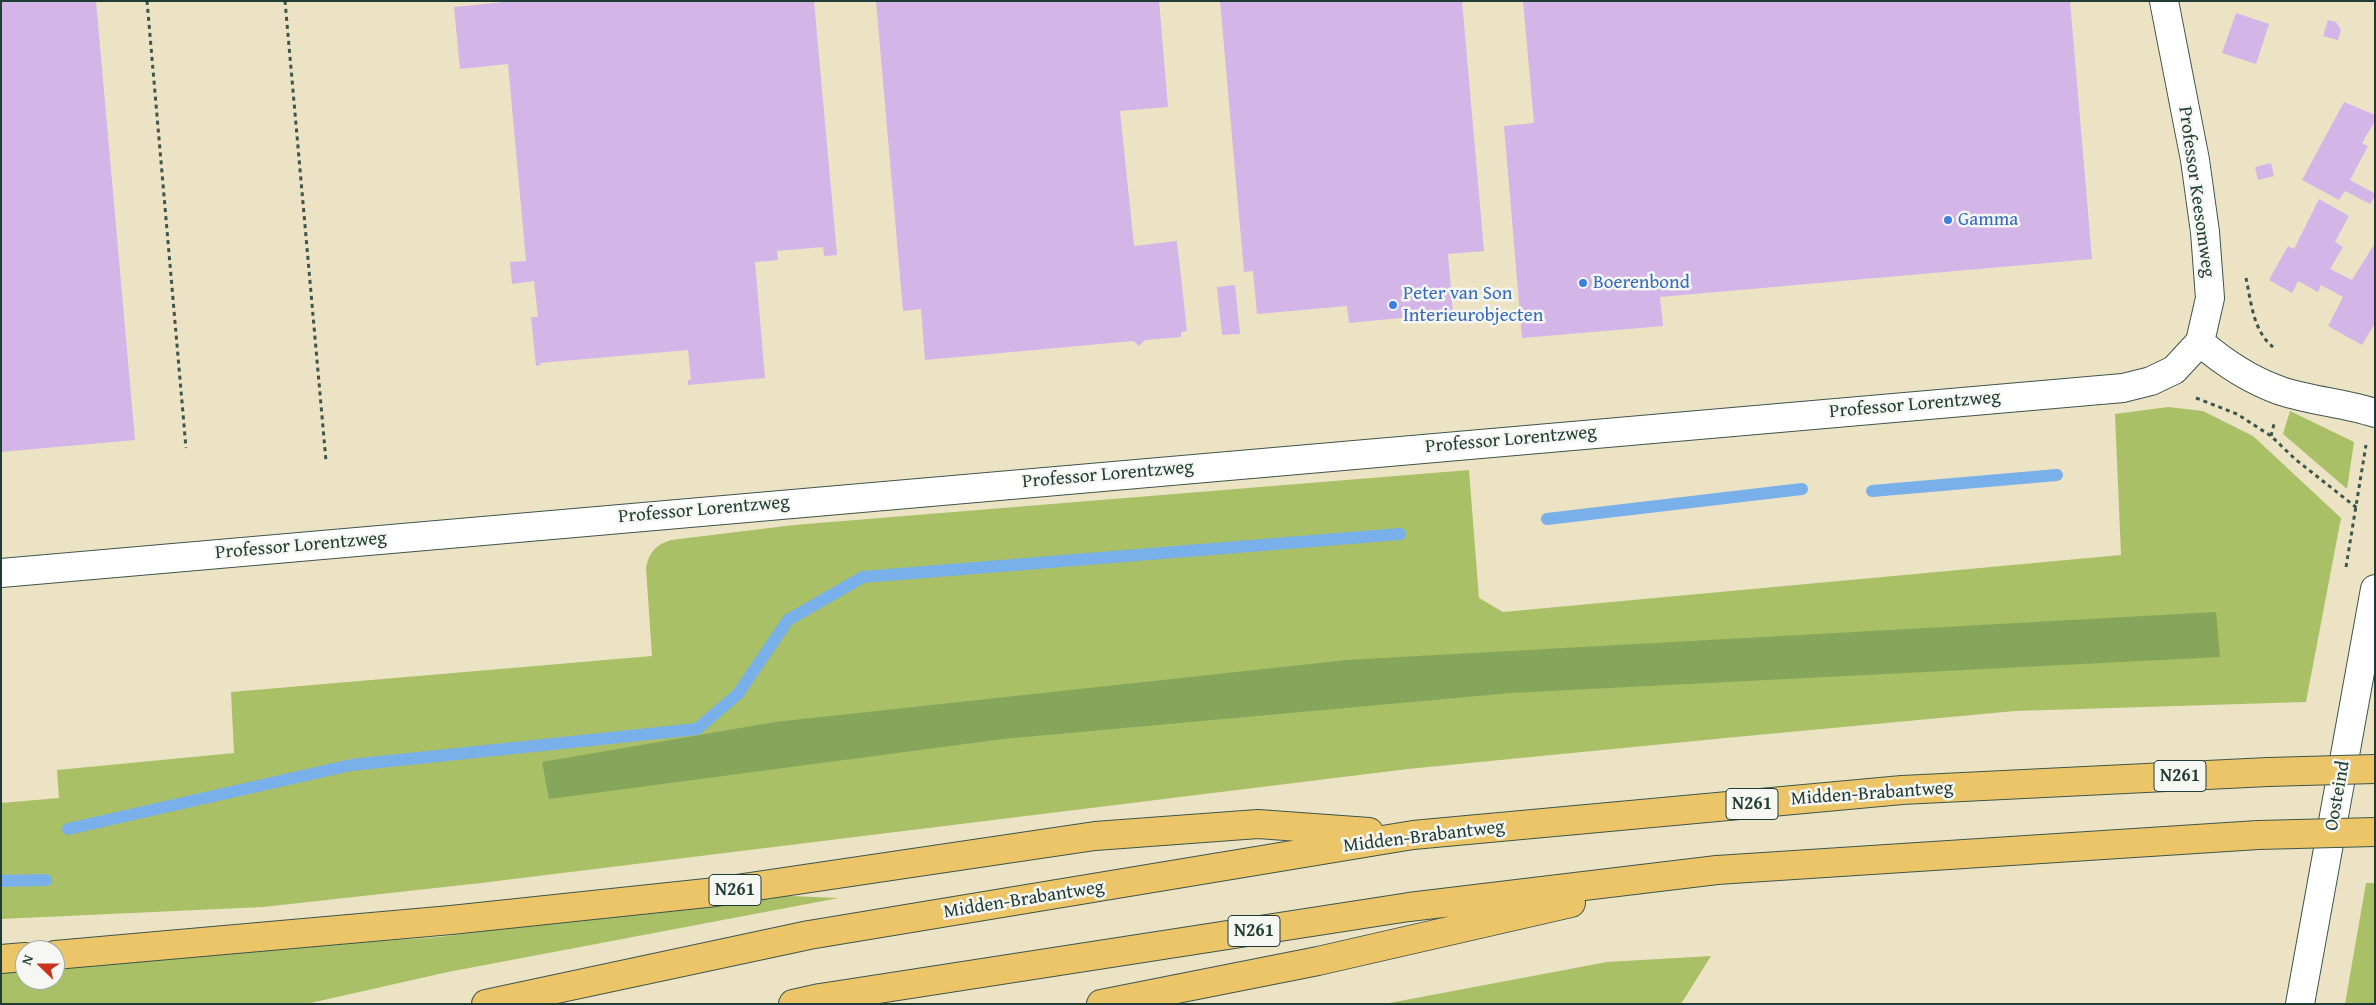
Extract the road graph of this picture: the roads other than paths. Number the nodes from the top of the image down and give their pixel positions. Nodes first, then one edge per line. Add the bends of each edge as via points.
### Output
1 (2164, 1) edge
2 (2200, 342) junction
3 (2375, 413) edge
4 (1, 573) edge
5 (2375, 589) edge
6 (2375, 769) edge
7 (2375, 832) edge
8 (1413, 835) junction
9 (1717, 870) junction
10 (65, 954) edge
11 (15, 958) edge
12 (1, 959) edge
13 (486, 1004) edge
14 (793, 1004) edge
15 (1101, 1004) edge
16 (2300, 1004) edge

1 - 2 street, Professor Keesomweg via 2195,160 2205,232 2210,298
2 - 3 street via 2225,364 2261,383
2 - 4 street, Professor Lorentzweg via 2174,370 2151,381 2123,388
5 - 16 street, Oosteind
6 - 8 highway, Midden-Brabantweg / N261, bridge via 1902,790
7 - 9 highway, N261, bridge via 2258,835
8 - 10 highway, N261 via 1258,824 1095,836 716,892
8 - 13 highway, Midden-Brabantweg / N261 via 809,935
9 - 14 highway, N261 via 1408,908
9 - 15 highway, N261 via 1318,961
11 - 12 highway

